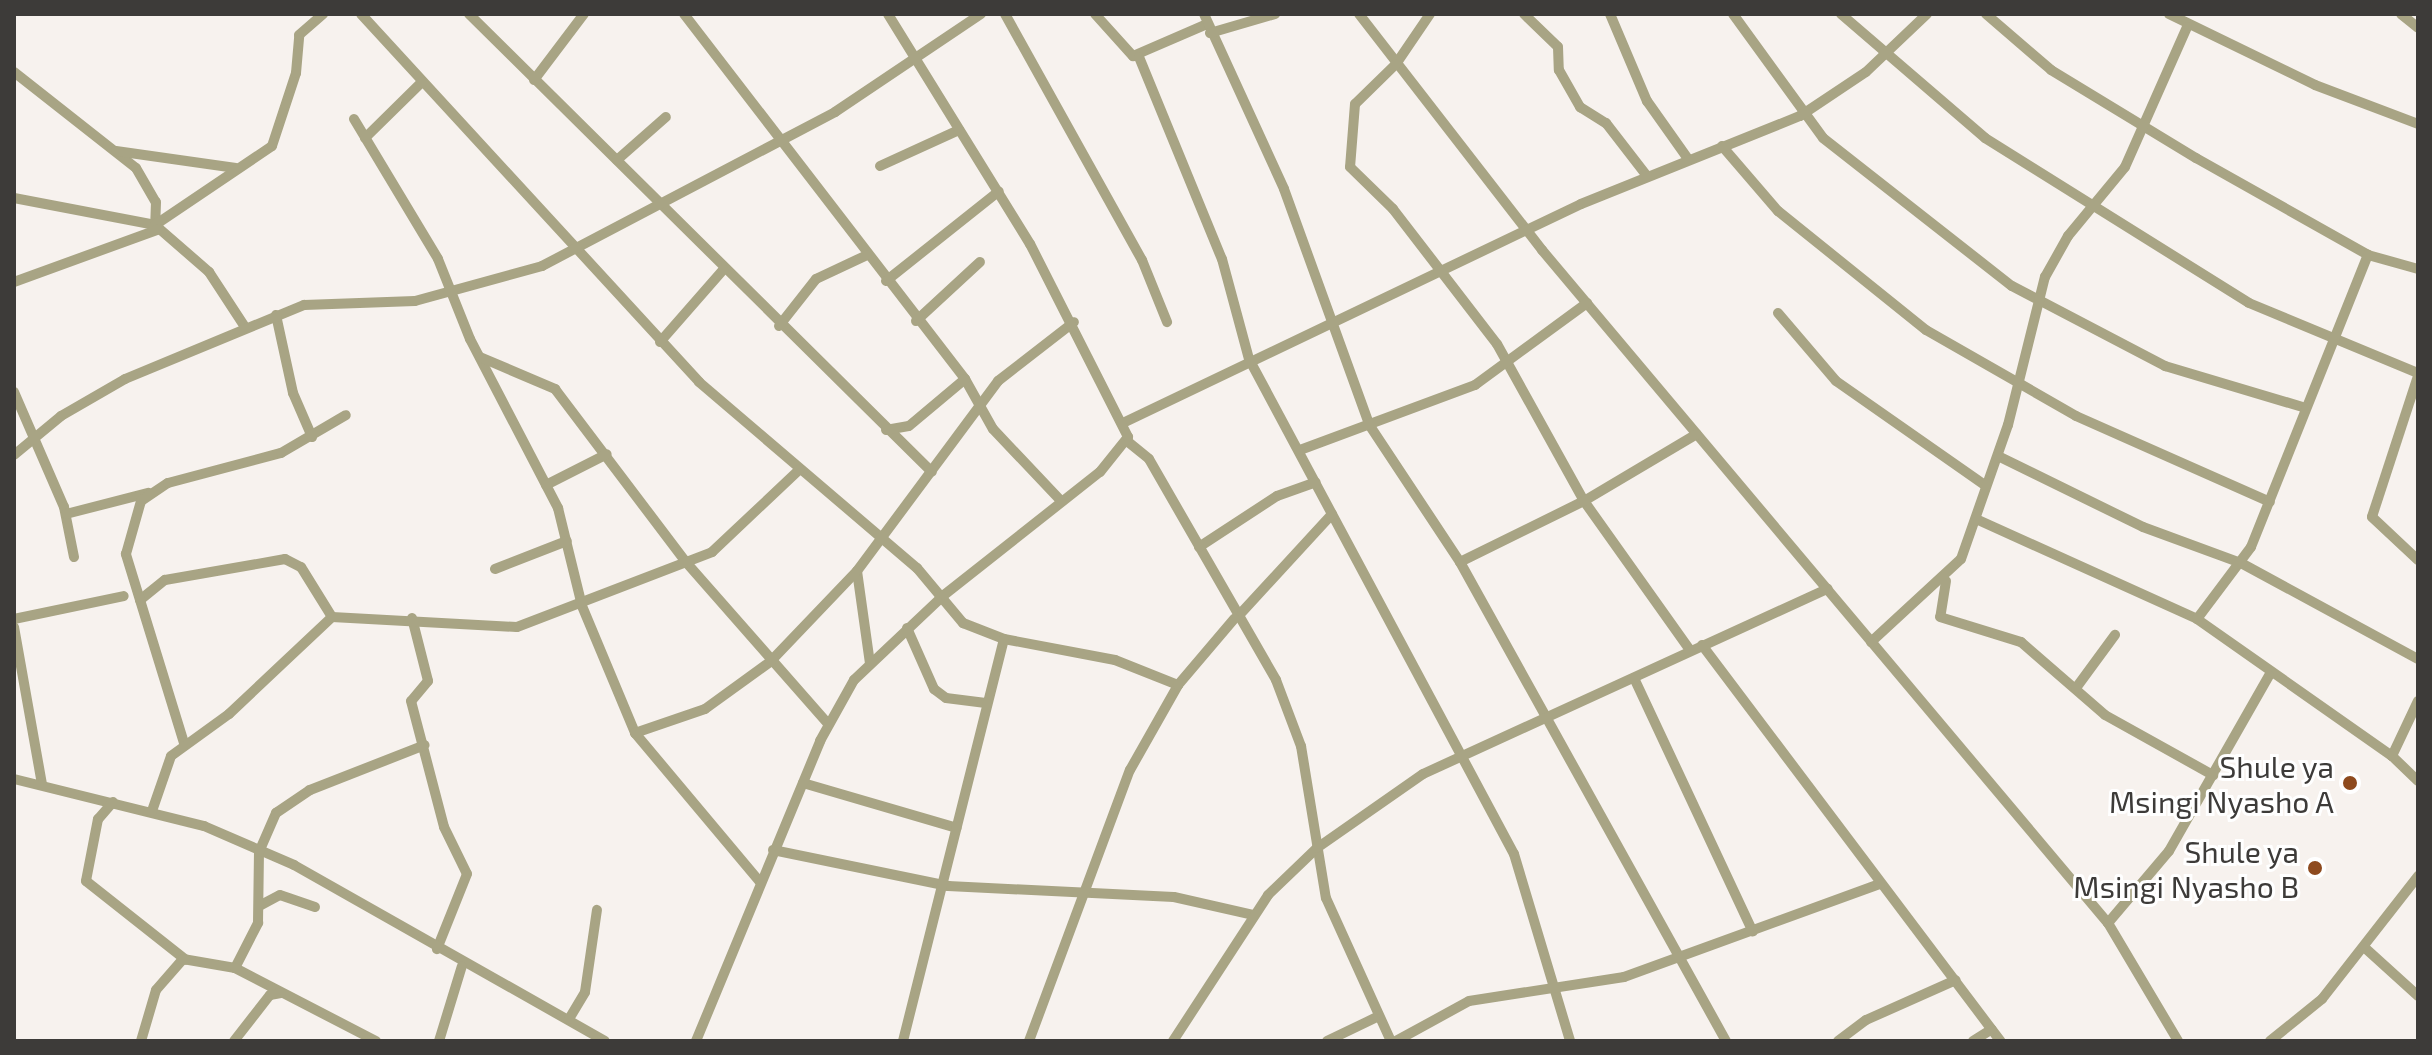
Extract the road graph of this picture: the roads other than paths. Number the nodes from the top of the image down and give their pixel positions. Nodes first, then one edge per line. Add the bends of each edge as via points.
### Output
1 (323, 14) edge
2 (361, 14) edge
3 (469, 14) edge
4 (584, 14) edge
5 (684, 14) edge
6 (888, 14) edge
7 (981, 14) edge
8 (1005, 14) edge
9 (1095, 14) edge
10 (1275, 14) edge
11 (1359, 14) edge
12 (1430, 14) edge
13 (1524, 14) edge
14 (1610, 14) edge
15 (1733, 14) edge
16 (1841, 14) edge
17 (1927, 14) edge
18 (1986, 14) edge
19 (2169, 14) edge
20 (2401, 14) edge
21 (1207, 24) edge
22 (2187, 27) junction
23 (2418, 28) edge
24 (1886, 55) junction
25 (1139, 57) junction
26 (917, 60) junction
27 (1396, 64) junction
28 (14, 72) edge
29 (534, 80) junction
30 (422, 82) junction
31 (1800, 116) junction
32 (666, 117) dead end
33 (354, 119) dead end
34 (2418, 124) edge
35 (2145, 127) junction
36 (959, 130) junction
37 (365, 138) junction
38 (782, 139) junction
39 (1722, 146) junction
40 (115, 151) junction
41 (1688, 159) junction
42 (617, 160) junction
43 (880, 166) dead end
44 (236, 168) junction
45 (1647, 176) junction
46 (999, 191) junction
47 (14, 198) edge
48 (2094, 206) junction
49 (661, 207) junction
50 (158, 227) junction
51 (1525, 229) junction
52 (576, 250) junction
53 (867, 255) junction
54 (2368, 255) junction
55 (980, 262) dead end
56 (2418, 269) edge
57 (723, 270) junction
58 (1440, 271) junction
59 (886, 281) junction
60 (14, 282) edge
61 (451, 294) junction
62 (2037, 301) junction
63 (1587, 303) junction
64 (1778, 313) dead end
65 (276, 315) junction
66 (916, 321) junction
67 (1074, 322) junction
68 (1167, 322) dead end
69 (1332, 324) junction
70 (779, 326) junction
71 (245, 327) junction
72 (2333, 337) junction
73 (660, 342) junction
74 (480, 357) junction
75 (1249, 359) junction
76 (1508, 362) junction
77 (2418, 374) edge
78 (965, 379) junction
79 (2019, 386) junction
80 (14, 392) edge
81 (2306, 408) junction
82 (980, 410) junction
83 (346, 415) dead end
84 (1125, 422) junction
85 (1370, 426) junction
86 (886, 430) junction
87 (1697, 434) junction
88 (312, 437) junction
89 (30, 438) junction
90 (1127, 441) junction
91 (1300, 450) junction
92 (607, 454) junction
93 (14, 455) edge
94 (1998, 456) junction
95 (799, 470) junction
96 (932, 472) junction
97 (1316, 482) junction
98 (546, 485) junction
99 (1986, 486) junction
100 (149, 493) junction
101 (1061, 501) junction
102 (1584, 501) junction
103 (2270, 502) junction
104 (66, 514) junction
105 (1332, 514) junction
106 (1976, 519) junction
107 (883, 538) junction
108 (567, 541) junction
109 (1199, 547) junction
110 (74, 557) dead end
111 (2418, 560) edge
112 (685, 561) junction
113 (1460, 562) junction
114 (2241, 563) junction
115 (495, 569) dead end
116 (857, 571) junction
117 (1946, 579) junction
118 (1828, 589) junction
119 (944, 595) junction
120 (124, 596) dead end
121 (140, 600) junction
122 (582, 606) junction
123 (1238, 616) junction
124 (332, 617) junction
125 (412, 618) junction
126 (14, 619) edge
127 (2197, 619) junction
128 (14, 627) edge
129 (907, 628) junction
130 (2115, 635) dead end
131 (1004, 639) junction
132 (1871, 642) junction
133 (1702, 645) junction
134 (1690, 650) junction
135 (2418, 659) edge
136 (770, 662) junction
137 (870, 663) junction
138 (2269, 676) junction
139 (1634, 678) junction
140 (1178, 685) junction
141 (2076, 688) junction
142 (2418, 701) edge
143 (986, 703) junction
144 (1543, 721) junction
145 (828, 724) junction
146 (635, 733) junction
147 (184, 743) junction
148 (425, 745) junction
149 (1465, 753) junction
150 (2392, 756) junction
151 (2213, 775) junction
152 (14, 779) edge
153 (2418, 781) edge
154 (803, 783) junction
155 (42, 784) junction
156 (113, 802) junction
157 (152, 811) junction
158 (957, 828) junction
159 (1317, 848) junction
160 (773, 850) junction
161 (259, 852) junction
162 (2418, 876) edge
163 (759, 881) junction
164 (1880, 884) junction
165 (948, 886) junction
166 (1086, 898) junction
167 (261, 905) junction
168 (315, 907) dead end
169 (597, 910) dead end
170 (1254, 915) junction
171 (2108, 923) junction
172 (1753, 932) junction
173 (2364, 947) junction
174 (437, 949) junction
175 (1683, 955) junction
176 (186, 960) junction
177 (462, 966) junction
178 (235, 968) junction
179 (1956, 980) junction
180 (1554, 990) junction
181 (283, 993) junction
182 (2418, 996) edge
183 (1375, 1018) junction
184 (569, 1019) junction
185 (1992, 1029) junction
186 (141, 1041) edge
187 (234, 1041) edge
188 (376, 1041) edge
189 (439, 1041) edge
190 (605, 1041) edge
191 (696, 1041) edge
192 (903, 1041) edge
193 (1029, 1041) edge
194 (1173, 1041) edge
195 (1327, 1041) edge
196 (1394, 1041) edge
197 (1570, 1041) edge
198 (1726, 1041) edge
199 (1838, 1041) edge
200 (1973, 1041) edge
201 (2000, 1041) edge
202 (2178, 1041) edge
203 (2270, 1041) edge

1 - 44 street via 299,35 296,73 275,121 275,142
2 - 30 street
3 - 29 street
4 - 29 street
5 - 38 street
6 - 26 street
7 - 26 street
8 - 68 street via 1142,260
9 - 25 street via 1129,54
10 - 21 street
11 - 27 street
12 - 27 street
13 - 45 street via 1558,47 1559,70 1580,107 1606,123
14 - 41 street via 1647,101
15 - 31 street
16 - 24 street
17 - 24 street
18 - 35 street via 2051,70
19 - 22 street
20 - 23 street
21 - 25 street
21 - 69 street via 1261,133
22 - 34 street
22 - 35 street via 2152,96
24 - 31 street
24 - 48 street via 1985,138
25 - 75 street via 1222,259
26 - 36 street
26 - 38 street
27 - 51 street
27 - 58 street via 1355,104 1348,161
28 - 40 street
29 - 42 street
30 - 37 street
30 - 52 street
31 - 39 street
31 - 62 street via 1891,198
32 - 42 street
33 - 37 street
35 - 48 street
35 - 54 street
36 - 43 street
36 - 46 street
37 - 61 street via 429,242
38 - 49 street
38 - 53 street
39 - 41 street
39 - 79 street via 1768,202 1855,280
40 - 44 street
40 - 50 street via 148,185
41 - 45 street
42 - 49 street
44 - 50 street
45 - 51 street
46 - 59 street
46 - 67 street
47 - 50 street
48 - 62 street via 2055,255
48 - 72 street via 2249,303
49 - 52 street
49 - 57 street
50 - 60 street
50 - 71 street via 209,272
51 - 58 street
51 - 63 street
52 - 61 street
52 - 73 street
53 - 59 street
53 - 70 street via 816,279
54 - 56 street
54 - 72 street
55 - 66 street
57 - 70 street
57 - 73 street
58 - 69 street
58 - 76 street
59 - 66 street
61 - 65 street via 317,302
61 - 74 street
62 - 79 street
62 - 81 street via 2178,371
63 - 76 street
63 - 87 street
64 - 99 street via 1836,381
65 - 71 street
65 - 88 street
66 - 78 street
67 - 82 street via 998,381
67 - 84 street
69 - 75 street
69 - 85 street
70 - 86 street
71 - 89 street via 125,379
72 - 77 street
72 - 81 street
73 - 95 street
74 - 92 street via 551,384
74 - 98 street
75 - 84 street
75 - 91 street
76 - 85 street via 1442,400
76 - 102 street
77 - 111 street via 2372,517
78 - 82 street
78 - 86 street via 909,426
79 - 94 street
79 - 103 street
80 - 89 street
81 - 103 street
82 - 96 street
82 - 101 street
83 - 88 street
84 - 90 street
85 - 91 street
85 - 113 street
86 - 96 street
87 - 102 street
87 - 118 street
88 - 100 street
89 - 93 street
89 - 104 street
90 - 101 street
90 - 109 street via 1149,459
91 - 97 street
92 - 98 street
92 - 112 street
94 - 99 street
94 - 114 street via 2143,527
95 - 107 street
95 - 112 street via 726,542
96 - 107 street
97 - 105 street
97 - 109 street via 1277,496
98 - 108 street
99 - 106 street
100 - 104 street
100 - 121 street via 126,545
101 - 119 street
102 - 113 street
102 - 134 street
103 - 114 street
104 - 110 street
105 - 123 street
105 - 149 street
106 - 117 street
106 - 127 street
107 - 116 street
107 - 119 street
108 - 115 street
108 - 122 street
109 - 123 street
112 - 122 street
112 - 136 street
113 - 144 street
114 - 127 street
114 - 135 street
116 - 136 street
116 - 137 street
117 - 132 street
117 - 141 street via 1940,617 2009,636
118 - 132 street
118 - 133 street
119 - 129 street
119 - 131 street via 963,623
120 - 126 street
121 - 124 street via 165,580 285,559 301,567
121 - 147 street
122 - 125 street via 505,629
122 - 146 street
123 - 140 street
123 - 159 street via 1301,746
124 - 125 street
124 - 147 street via 229,714
125 - 148 street via 428,677 411,701
127 - 138 street
128 - 155 street
129 - 137 street
129 - 143 street via 934,689 946,698
130 - 141 street
131 - 140 street via 1115,660
131 - 143 street
132 - 171 street
133 - 134 street
133 - 164 street
134 - 139 street
136 - 145 street
136 - 146 street via 705,709
137 - 145 street
138 - 150 street
138 - 151 street
139 - 144 street
139 - 172 street
140 - 166 street via 1113,810
141 - 151 street via 2105,715
142 - 150 street
143 - 158 street
144 - 149 street
144 - 175 street
145 - 154 street
146 - 163 street
147 - 157 street via 165,768
148 - 161 street via 286,804
148 - 174 street via 444,827 467,874
149 - 159 street
149 - 180 street via 1514,854
150 - 153 street
151 - 171 street via 2169,851
152 - 155 street
154 - 158 street
154 - 160 street
155 - 156 street
156 - 157 street
156 - 176 street via 98,819 86,881
157 - 161 street
158 - 165 street
159 - 170 street
159 - 183 street via 1326,898
160 - 163 street
160 - 165 street
161 - 167 street
161 - 174 street
162 - 173 street
163 - 191 street
164 - 172 street
164 - 179 street
165 - 166 street
165 - 192 street via 925,940
166 - 170 street via 1174,897
166 - 193 street
167 - 168 street via 280,895
167 - 178 street
169 - 184 street via 585,992
170 - 194 street
171 - 202 street
172 - 175 street
173 - 182 street
173 - 203 street via 2322,999
174 - 177 street
175 - 180 street
175 - 198 street
176 - 178 street
176 - 186 street via 165,973
177 - 184 street
177 - 189 street
178 - 181 street
179 - 185 street
179 - 199 street via 1866,1020
180 - 196 street via 1469,1001
180 - 197 street
181 - 187 street via 270,994
181 - 188 street
183 - 195 street
183 - 196 street
184 - 190 street
185 - 200 street
185 - 201 street

